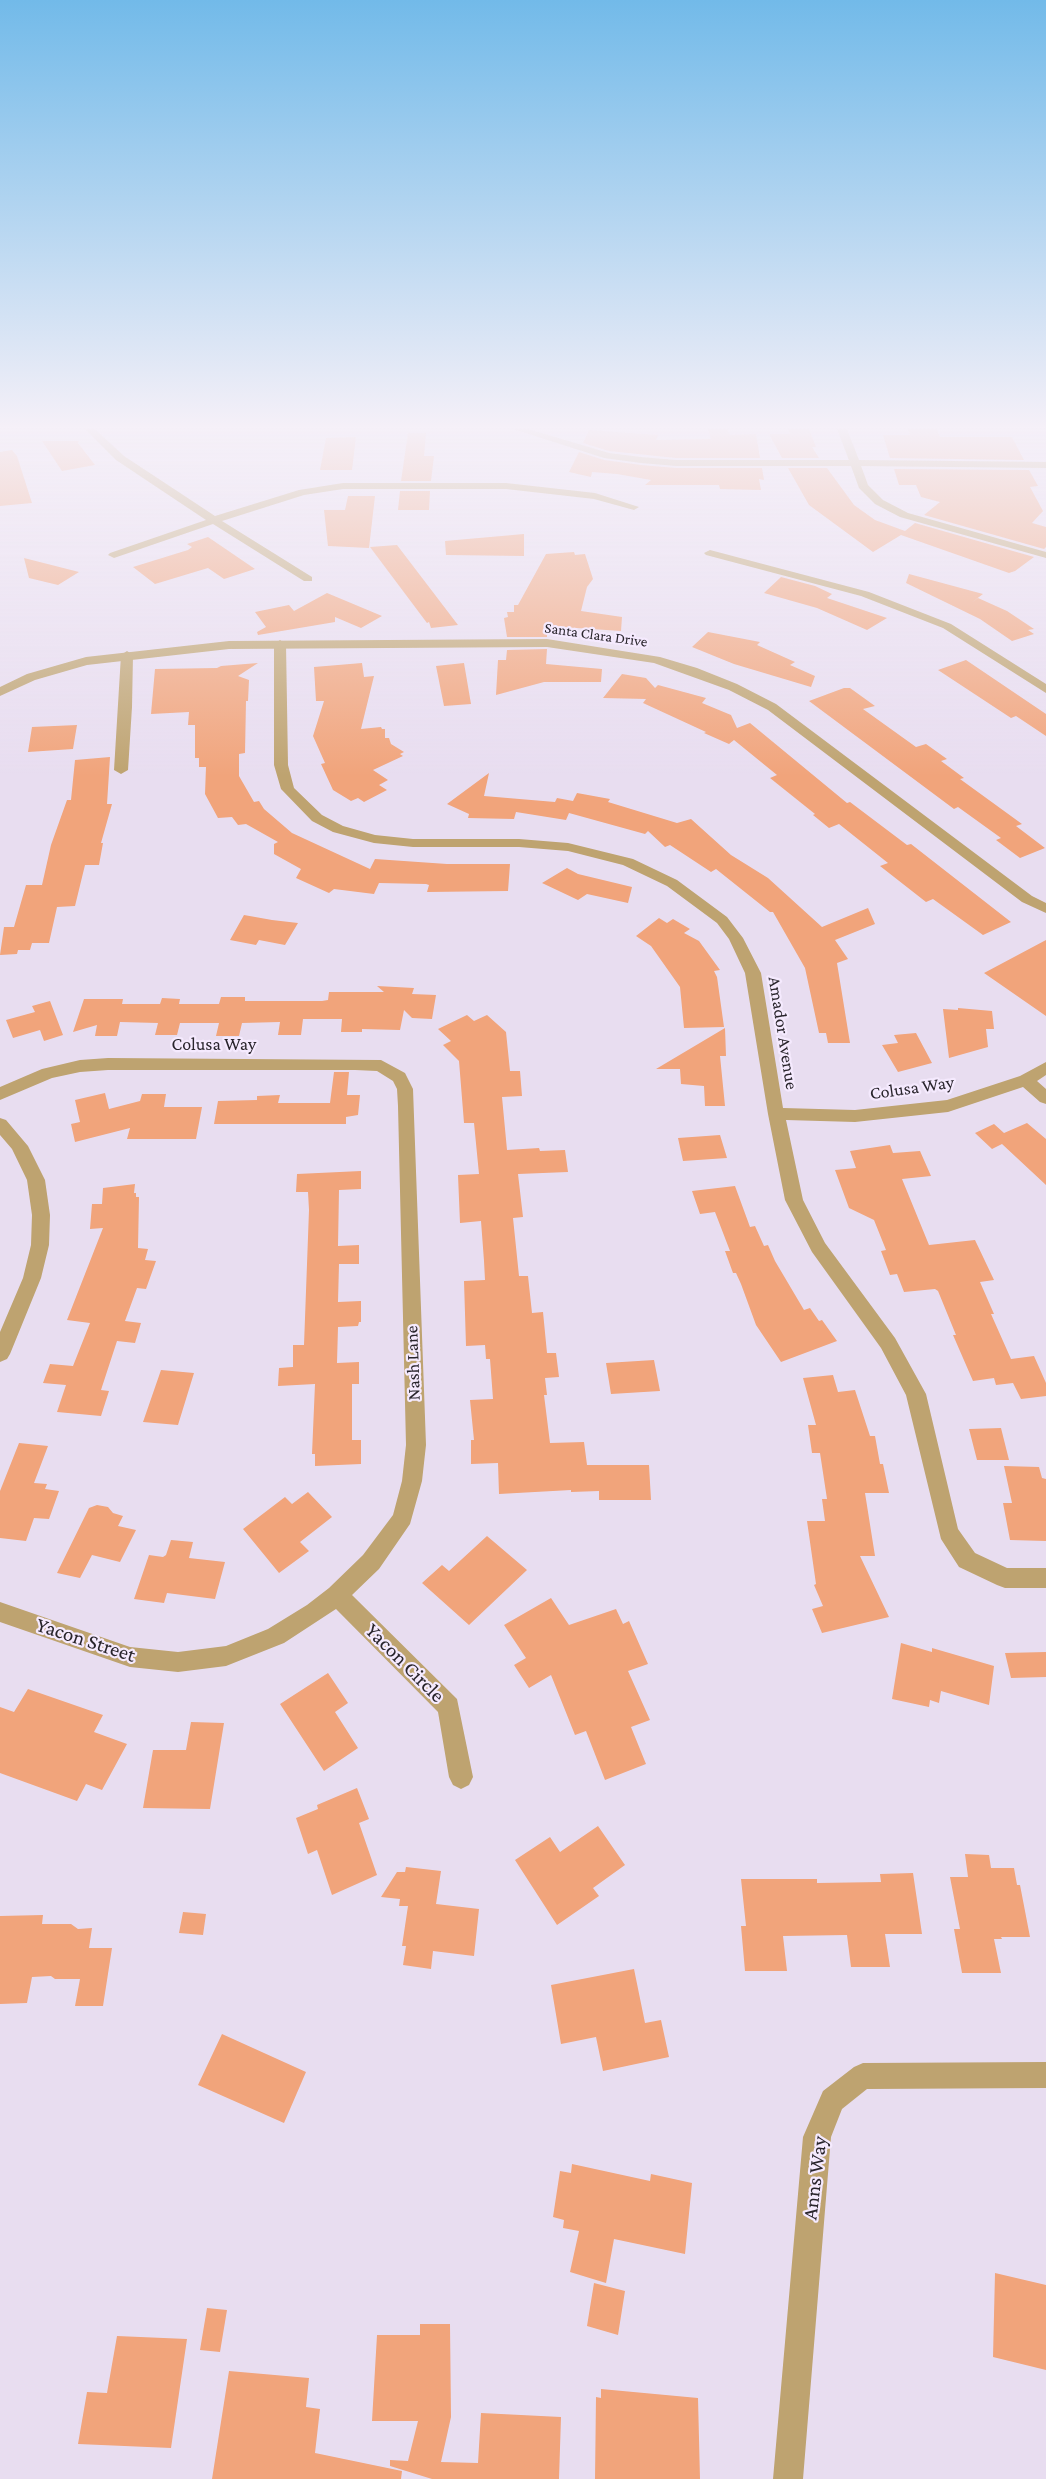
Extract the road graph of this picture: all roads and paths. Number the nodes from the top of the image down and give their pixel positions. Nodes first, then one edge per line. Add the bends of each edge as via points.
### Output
1 (145, 545) edge
2 (254, 545) edge
3 (1009, 545) edge
4 (710, 553) dead end
5 (114, 555) dead end
6 (1046, 555) edge
7 (308, 579) dead end
8 (280, 644) junction
9 (127, 655) junction
10 (1046, 689) edge
11 (0, 692) edge
12 (121, 770) dead end
13 (1046, 909) edge
14 (1046, 1068) edge
15 (1026, 1080) junction
16 (0, 1094) edge
17 (1046, 1098) edge
18 (406, 1106) joint
19 (776, 1114) junction
20 (0, 1124) edge
21 (0, 1353) edge
22 (1046, 1578) edge
23 (337, 1595) junction
24 (0, 1612) edge
25 (461, 1777) dead end
26 (1046, 2075) edge
27 (788, 2479) edge

1 - 5 street
2 - 7 street
3 - 6 street
4 - 10 street via 899,606 947,626
8 - 9 street, Santa Clara Drive
8 - 13 street, Santa Clara Drive via 548,643 656,660 693,670 772,707
8 - 19 street, Amador Avenue via 281,765 288,789 317,818 374,839 567,847 628,862 663,879 722,920 753,973
9 - 11 street, Santa Clara Drive via 56,669
9 - 12 street
14 - 15 street, Colusa Way
15 - 17 street
15 - 19 street, Colusa Way via 948,1106 855,1116
16 - 18 street, Colusa Way via 48,1073 80,1066 354,1064 381,1066 399,1077 405,1089
18 - 23 street, Nash Lane via 416,1445 412,1480 403,1518 371,1562
19 - 22 street, Amador Avenue via 794,1200 818,1247 888,1344 916,1394 948,1532 967,1560 1005,1578
20 - 21 street via 19,1146 36,1180 41,1215 40,1245 32,1278
23 - 24 street, Yacon Street via 276,1636 226,1656 178,1662 130,1657
23 - 25 street, Yacon Circle via 449,1707
26 - 27 street, Anns Way via 863,2076 832,2100 817,2137

